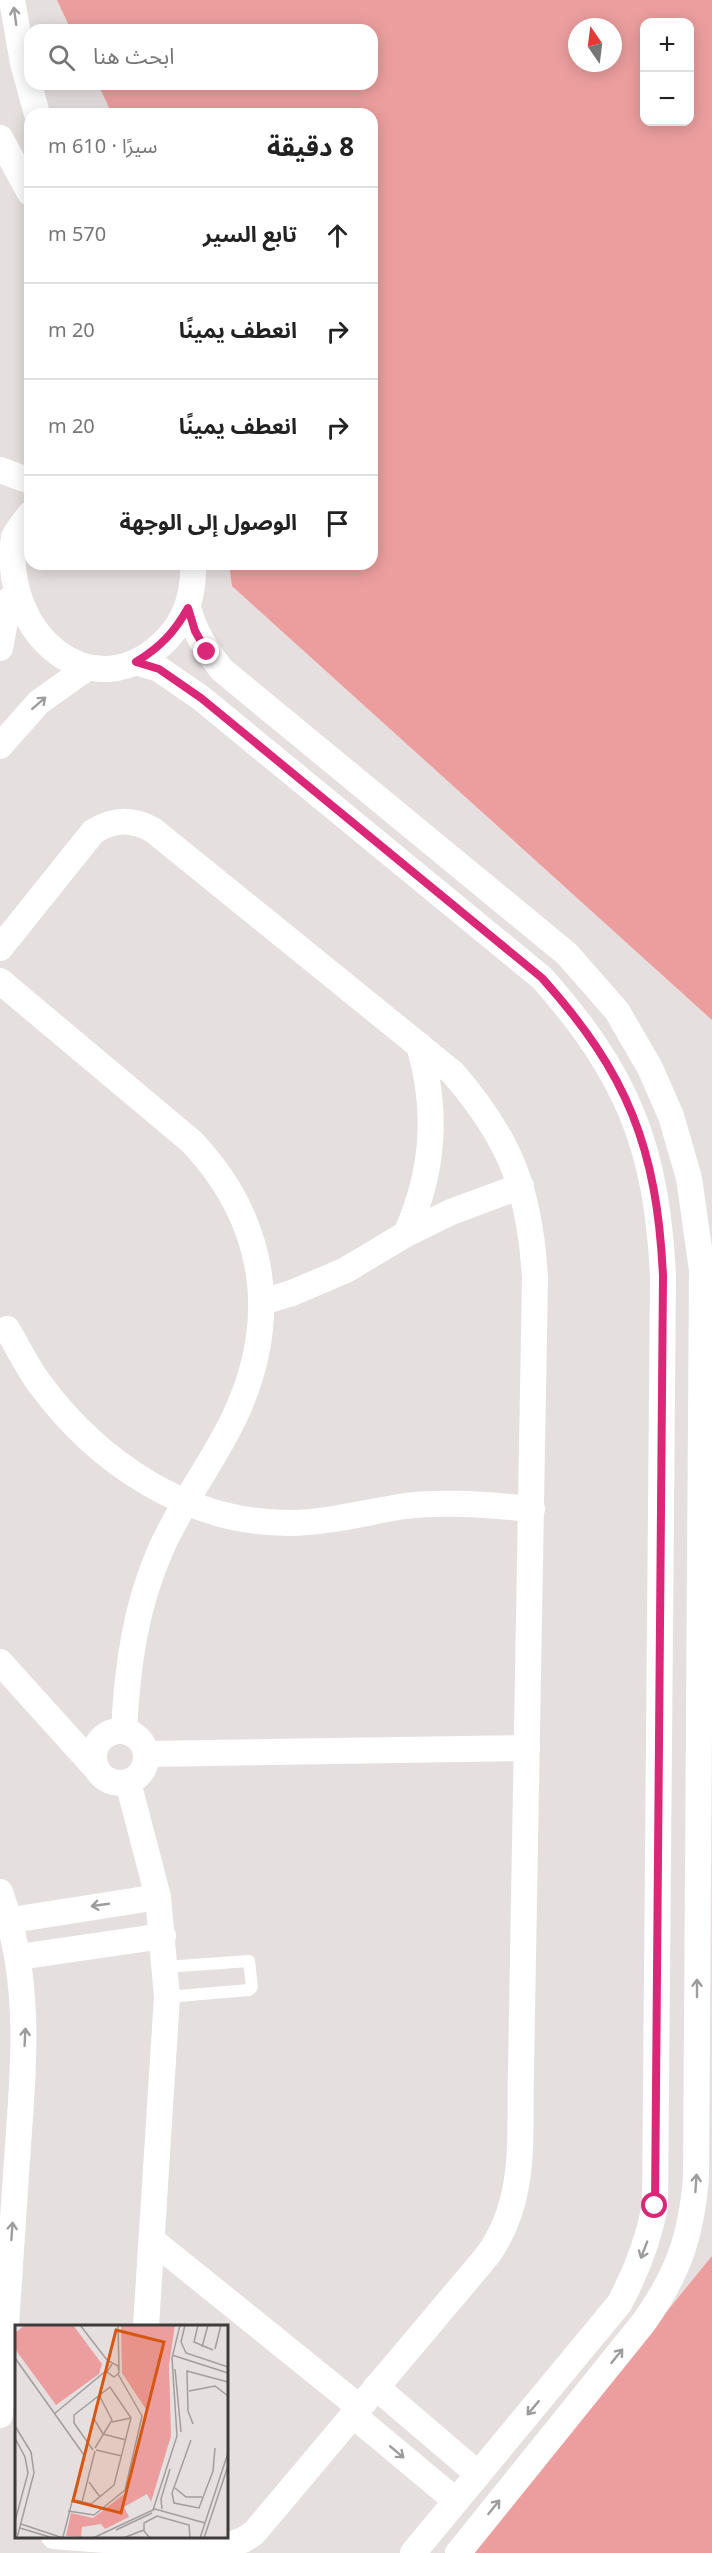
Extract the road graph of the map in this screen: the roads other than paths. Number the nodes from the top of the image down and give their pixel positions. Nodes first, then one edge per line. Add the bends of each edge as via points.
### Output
1 (12, 0) edge
2 (24, 67) edge
3 (30, 90) edge
4 (35, 108) edge
5 (0, 138) edge
6 (24, 182) edge
7 (0, 470) edge
8 (24, 479) edge
9 (24, 522) edge
10 (3, 562) edge
11 (193, 570) edge
12 (9, 600) junction
13 (188, 608) junction
14 (0, 648) edge
15 (136, 662) junction
16 (87, 668) junction
17 (0, 746) edge
18 (0, 948) edge
19 (0, 981) edge
20 (419, 1045) junction
21 (521, 1186) junction
22 (406, 1234) junction
23 (262, 1302) junction
24 (8, 1329) dead end
25 (183, 1502) junction
26 (532, 1509) junction
27 (0, 1662) edge
28 (124, 1731) junction
29 (527, 1748) junction
30 (146, 1754) junction
31 (93, 1766) junction
32 (129, 1782) junction
33 (0, 1892) edge
34 (158, 1897) junction
35 (5, 1921) edge
36 (163, 1936) junction
37 (19, 1957) junction
38 (165, 1967) junction
39 (166, 1997) junction
40 (152, 2240) junction
41 (146, 2325) edge
42 (376, 2387) junction
43 (356, 2411) junction
44 (0, 2415) edge
45 (478, 2474) junction
46 (456, 2501) junction
47 (93, 2538) edge
48 (132, 2540) edge
49 (413, 2553) edge
50 (458, 2553) edge

2 -> 1 street
4 -> 3 street
5 - 6 street
7 - 8 street
9 - 10 street
10 - 12 street
11 - 13 street
12 - 14 street
12 - 16 street via 20,625 38,646 61,661
13 - 15 street via 175,631 158,649
50 -> 13 street via 667,2290 683,2255 693,2217 702,1270 689,1178 671,1116 650,1068 617,1011 567,954 222,670 195,631
15 - 16 street via 112,668
15 -> 45 street via 159,669 201,698 542,978 579,1020 609,1065 634,1115 651,1167 661,1222 663,1276 655,2206 636,2273 619,2304
17 -> 16 street via 39,702
18 - 20 street via 93,832 112,823 133,821 153,830
19 - 23 street via 192,1142 209,1161 248,1227
20 - 21 street via 453,1073 482,1107 505,1145
20 - 22 street via 431,1100 430,1155 423,1191
21 - 22 street via 466,1205
21 - 26 street via 532,1233 535,1278
22 - 23 street via 346,1270
23 - 25 street via 261,1331 247,1388 233,1421
24 - 25 street via 39,1383 80,1431 128,1471
25 - 26 street via 259,1521 288,1523 439,1504
25 - 28 street via 142,1603 127,1682
26 - 29 street
27 - 31 street
28 - 30 street via 139,1739
28 - 31 street via 115,1731 100,1740 95,1747
29 - 30 street
29 - 42 street via 515,2200 492,2249
30 - 32 street via 142,1771
31 - 32 street via 112,1782
32 - 34 street
33 - 35 street
34 -> 35 street
34 - 36 street
35 - 37 street
36 - 37 street
36 - 38 street
44 -> 37 street via 25,2027
38 - 39 street
38 - 39 lane via 246,1960 250,1962 252,1987
39 - 40 street
40 - 41 street
40 - 43 street
42 - 43 street
42 - 45 street
43 -> 46 street
43 - 48 street via 263,2523 243,2540 218,2549
45 - 46 street
46 - 49 street
47 - 48 street

